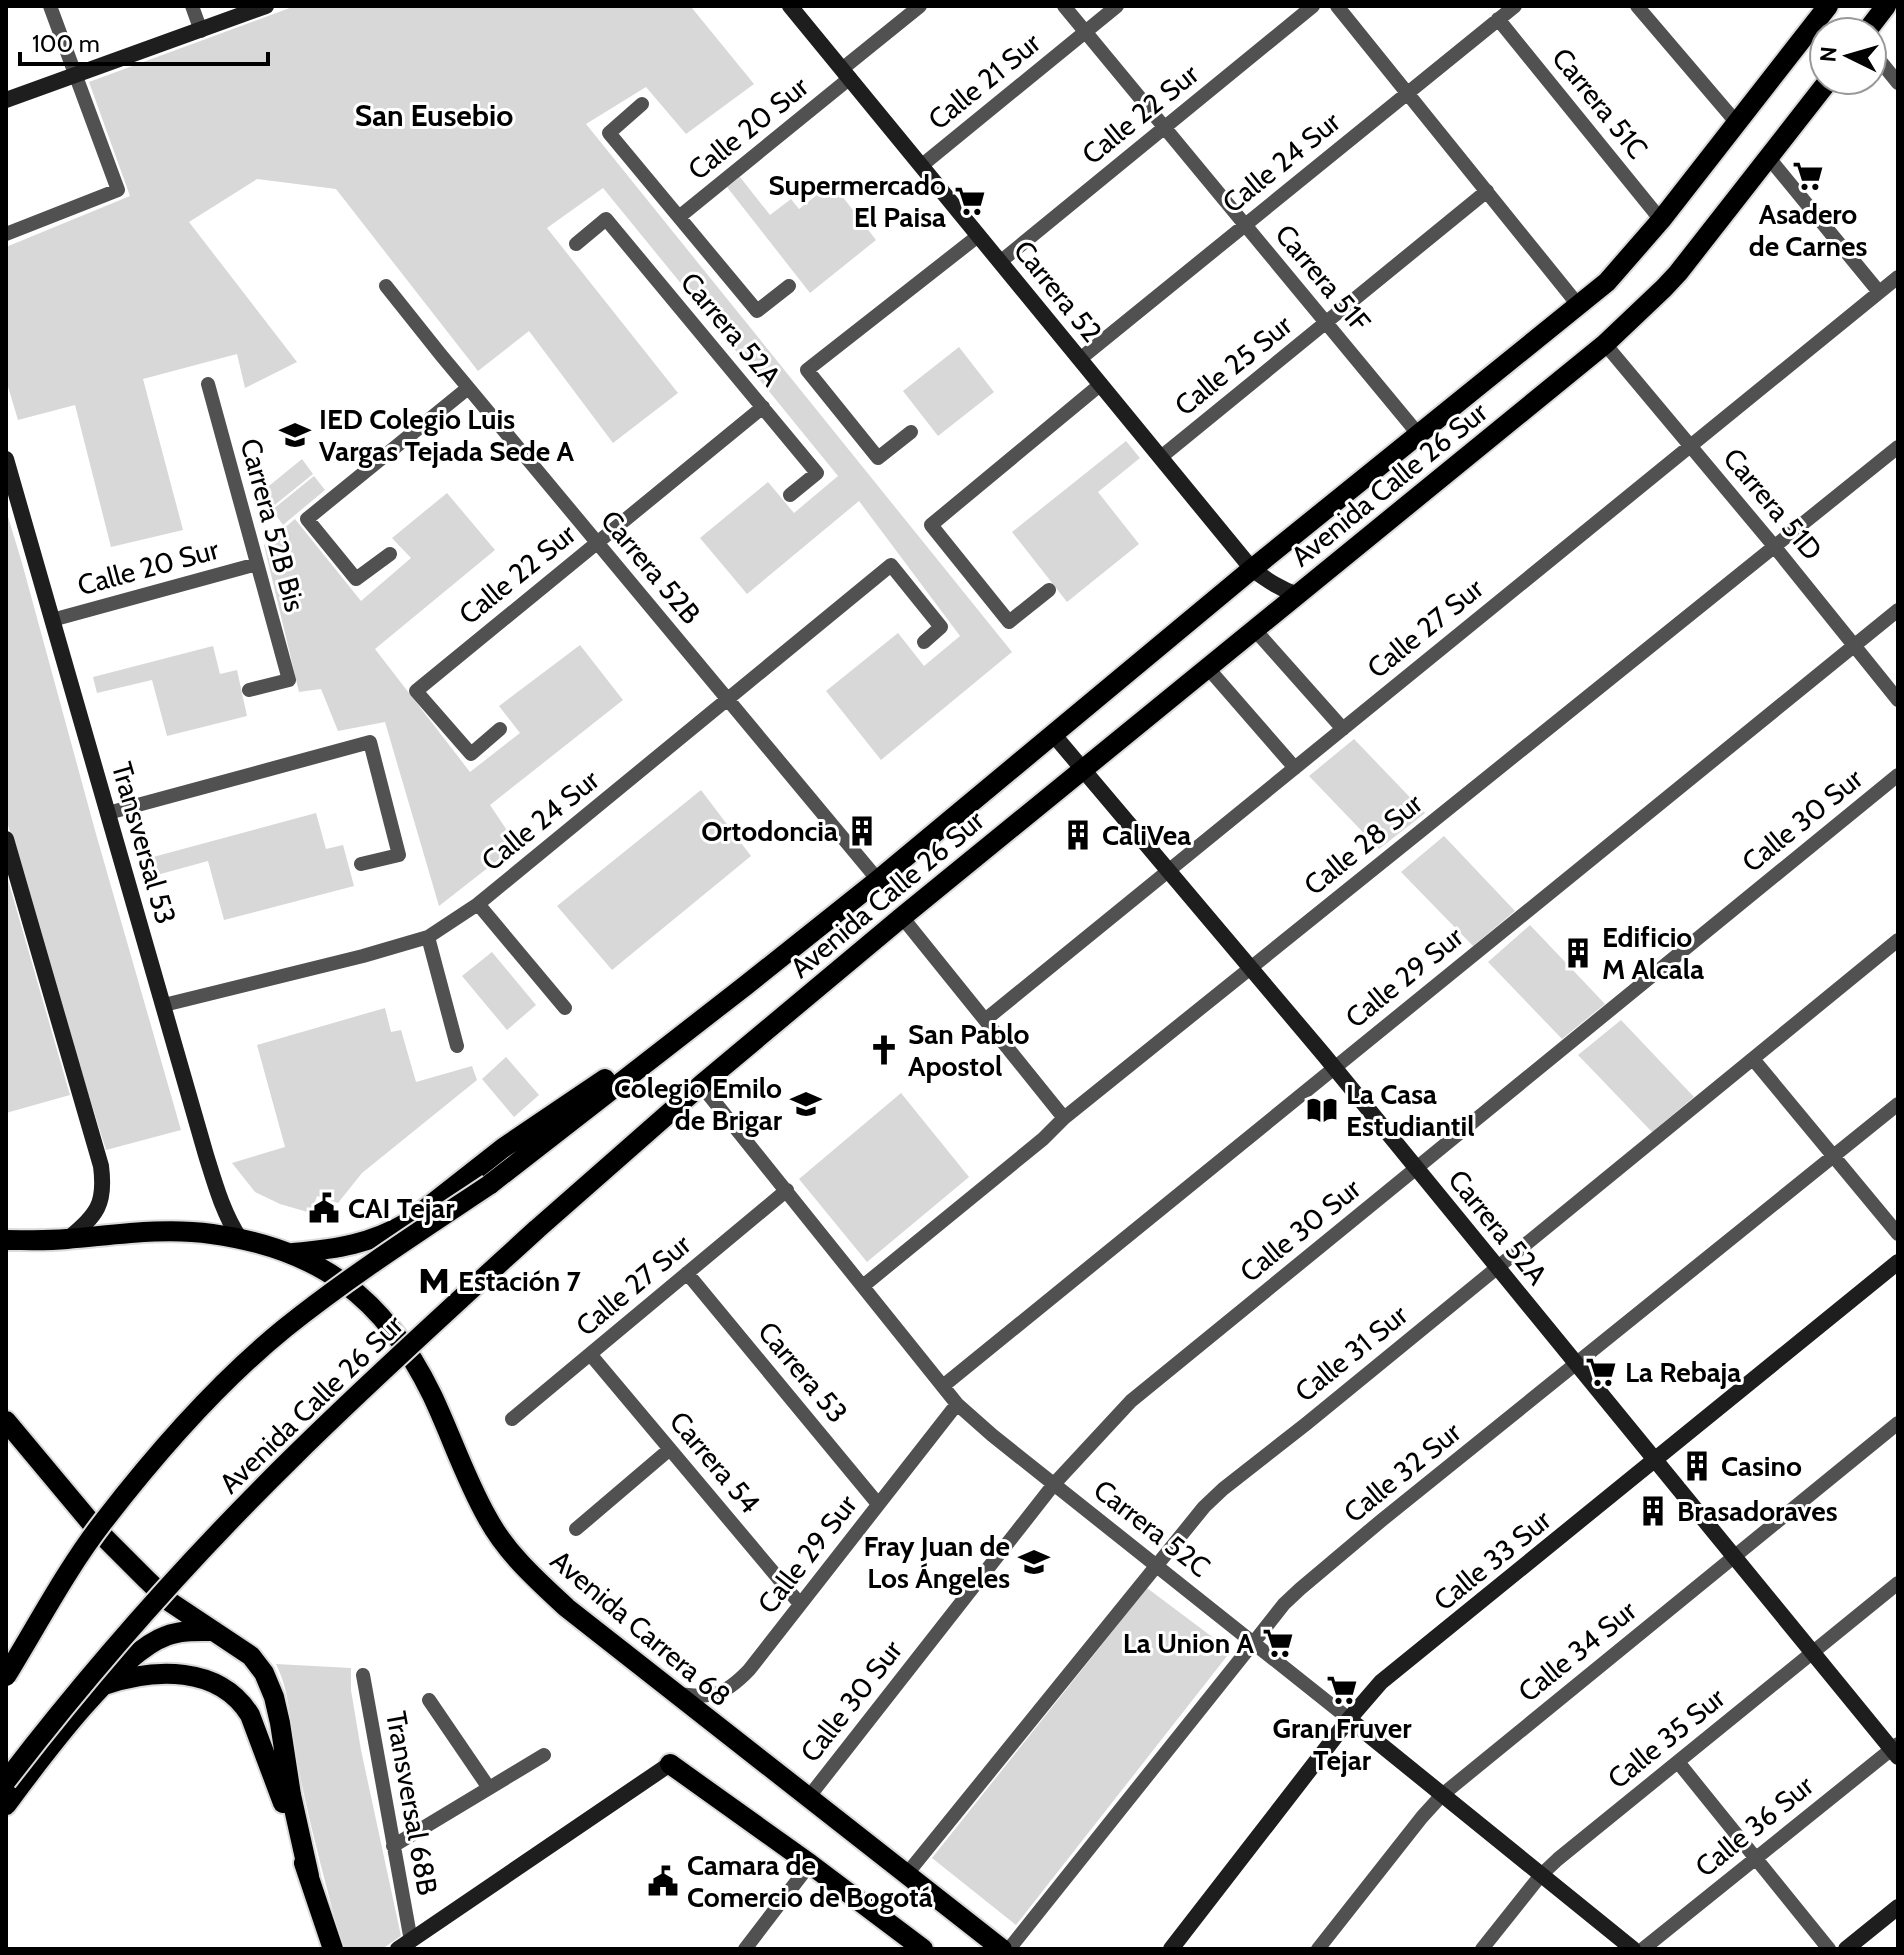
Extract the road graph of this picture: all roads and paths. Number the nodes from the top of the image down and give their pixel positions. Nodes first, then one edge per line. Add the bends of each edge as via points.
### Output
1 (50, 6) edge
2 (192, 6) edge
3 (266, 6) edge
4 (790, 6) edge
5 (920, 6) edge
6 (1064, 6) edge
7 (1117, 6) edge
8 (1313, 6) edge
9 (1337, 6) edge
10 (1515, 6) edge
11 (1637, 6) edge
12 (1828, 6) edge
13 (1498, 19) junction
14 (201, 31) junction
15 (1086, 32) junction
16 (846, 74) junction
17 (75, 75) junction
18 (1407, 93) junction
19 (1817, 96) edge
20 (6, 100) edge
21 (642, 104) dead end
22 (1736, 122) junction
23 (1164, 127) junction
24 (1769, 158) junction
25 (921, 166) junction
26 (1487, 191) junction
27 (679, 217) junction
28 (1661, 220) junction
29 (1245, 225) junction
30 (6, 234) edge
31 (978, 236) junction
32 (576, 244) dead end
33 (1000, 262) junction
34 (1898, 277) edge
35 (386, 286) dead end
36 (789, 286) dead end
37 (1879, 292) junction
38 (1579, 306) junction
39 (1326, 323) junction
40 (1605, 344) junction
41 (1080, 359) junction
42 (208, 384) dead end
43 (1101, 384) junction
44 (468, 388) junction
45 (763, 407) junction
46 (911, 432) dead end
47 (1419, 435) junction
48 (1691, 446) junction
49 (1898, 447) edge
50 (1161, 457) junction
51 (6, 459) edge
52 (790, 495) dead end
53 (597, 542) junction
54 (1774, 546) junction
55 (390, 554) dead end
56 (257, 564) junction
57 (1252, 569) junction
58 (1049, 590) dead end
59 (1298, 595) junction
60 (1898, 610) edge
61 (52, 620) junction
62 (1255, 630) junction
63 (924, 642) dead end
64 (1854, 645) junction
65 (1207, 667) junction
66 (249, 690) dead end
67 (727, 700) junction
68 (1898, 700) edge
69 (500, 729) dead end
70 (1343, 729) junction
71 (1053, 734) junction
72 (1295, 768) junction
73 (1083, 769) junction
74 (1898, 775) edge
75 (108, 813) junction
76 (6, 839) edge
77 (361, 864) dead end
78 (1169, 871) junction
79 (878, 880) junction
80 (478, 904) junction
81 (902, 917) junction
82 (428, 937) junction
83 (1898, 940) edge
84 (1251, 967) junction
85 (745, 986) junction
86 (164, 1005) junction
87 (565, 1008) dead end
88 (985, 1020) junction
89 (457, 1046) dead end
90 (1753, 1059) junction
91 (1334, 1068) junction
92 (701, 1085) junction
93 (1898, 1104) edge
94 (1064, 1118) junction
95 (1834, 1156) junction
96 (1416, 1168) junction
97 (787, 1190) junction
98 (1898, 1234) edge
99 (68, 1239) junction
100 (240, 1239) junction
101 (6, 1240) edge
102 (288, 1253) junction
103 (1898, 1262) edge
104 (1498, 1267) junction
105 (687, 1273) junction
106 (863, 1286) junction
107 (590, 1354) junction
108 (1577, 1365) junction
109 (943, 1386) junction
110 (957, 1404) junction
111 (512, 1419) dead end
112 (6, 1421) edge
113 (1898, 1423) edge
114 (670, 1449) junction
115 (1655, 1460) junction
116 (1054, 1484) junction
117 (878, 1504) junction
118 (576, 1529) dead end
119 (1734, 1556) junction
120 (1156, 1565) junction
121 (1898, 1583) edge
122 (800, 1604) junction
123 (214, 1631) junction
124 (1254, 1642) junction
125 (1813, 1653) junction
126 (363, 1675) dead end
127 (6, 1676) edge
128 (104, 1685) junction
129 (675, 1694) junction
130 (429, 1700) dead end
131 (1349, 1719) junction
132 (1896, 1750) edge
133 (544, 1755) dead end
134 (1678, 1762) junction
135 (670, 1764) joint
136 (6, 1781) edge
137 (489, 1788) junction
138 (1442, 1795) junction
139 (808, 1798) junction
140 (6, 1805) edge
141 (393, 1846) junction
142 (1756, 1858) junction
143 (810, 1864) junction
144 (906, 1875) junction
145 (1541, 1875) junction
146 (309, 1876) junction
147 (1898, 1907) edge
148 (407, 1946) edge
149 (333, 1949) edge
150 (745, 1949) edge
151 (923, 1949) edge
152 (1002, 1949) edge
153 (1009, 1949) edge
154 (1171, 1949) edge
155 (1318, 1949) edge
156 (1482, 1949) edge
157 (1633, 1949) edge
158 (1643, 1949) edge
159 (1829, 1949) edge
160 (1846, 1949) edge

1 - 17 street
2 - 14 street
3 - 14 street
4 - 16 street, Carrera 52
5 - 16 street, Calle 20 Sur
6 - 15 street, Carrera 51F
7 - 15 street, Calle 21 Sur
8 - 23 street, Calle 22 Sur
9 - 18 street
10 - 13 street, Calle 24 Sur
11 - 22 street
12 - 22 main road, Avenida Calle 26 Sur
13 - 18 street, Calle 24 Sur
13 - 28 street, Carrera 51C
14 - 17 street
15 - 23 street, Carrera 51F
15 - 25 street, Calle 21 Sur
16 - 25 street, Carrera 52
16 - 27 street, Calle 20 Sur
17 - 20 street
17 - 30 street via 118,190
18 - 26 street
18 - 29 street, Calle 24 Sur
19 - 24 main road, Avenida Calle 26 Sur
21 - 27 street, Carrera 52A via 609,133
22 - 28 main road, Avenida Calle 26 Sur
23 - 29 street, Carrera 51F
23 - 33 street, Calle 22 Sur
24 - 37 street
24 - 40 main road, Avenida Calle 26 Sur via 1671,280
25 - 31 street, Carrera 52
26 - 38 street
26 - 39 street, Calle 25 Sur
27 - 36 street, Carrera 52A via 757,311
28 - 38 main road, Avenida Calle 26 Sur via 1621,268
29 - 39 street, Carrera 51F
29 - 41 street, Calle 24 Sur
31 - 33 street, Carrera 52
31 - 46 street, Carrera 52A via 807,370 878,458
32 - 45 street, Carrera 52A via 606,219
33 - 41 street, Carrera 52
34 - 37 street, Calle 27 Sur
35 - 44 street, Carrera 52B
37 - 48 street, Calle 27 Sur
38 - 47 main road, Avenida Calle 26 Sur
39 - 47 street, Carrera 51F
39 - 50 street, Calle 25 Sur
40 - 48 street, Carrera 51D
40 - 59 main road, Avenida Calle 26 Sur
41 - 43 street, Carrera 52
42 - 56 street, Carrera 52B Bis
43 - 50 street, Carrera 52
43 - 58 street via 931,525 1009,622
44 - 53 street, Carrera 52B
44 - 55 street, Carrera 52B Bis via 307,519 356,579
45 - 52 street, Carrera 52A via 817,473
45 - 53 street, Calle 22 Sur
47 - 57 main road, Avenida Calle 26 Sur
48 - 54 street, Carrera 51D
48 - 70 street, Calle 27 Sur
49 - 54 street, Calle 28 Sur
50 - 57 street, Carrera 52
51 - 61 street, Transversal 53
53 - 67 street, Carrera 52B
53 - 69 street, Calle 22 Sur via 416,691 471,754
54 - 64 street, Carrera 51D
54 - 84 street, Calle 28 Sur
56 - 61 street, Calle 20 Sur
56 - 66 street, Carrera 52B Bis via 289,680
57 - 59 street, Carrera 52
57 - 71 main road, Avenida Calle 26 Sur
59 - 62 main road, Avenida Calle 26 Sur
60 - 64 street, Calle 29 Sur
61 - 75 street, Transversal 53
62 - 65 main road, Avenida Calle 26 Sur
62 - 70 street
63 - 67 street, Calle 24 Sur via 941,627 891,565
64 - 68 street, Carrera 51D
64 - 91 street, Calle 29 Sur
65 - 72 street
65 - 73 main road, Avenida Calle 26 Sur
67 - 79 street, Carrera 52B
67 - 80 street, Calle 24 Sur
70 - 72 street, Calle 27 Sur
71 - 73 street, Carrera 52A
71 - 79 main road, Avenida Calle 26 Sur
72 - 78 street, Calle 27 Sur
73 - 78 street, Carrera 52A
73 - 81 main road, Avenida Calle 26 Sur
74 - 96 street, Calle 30 Sur
75 - 77 street via 370,742 399,855
75 - 86 street, Transversal 53
76 - 99 street via 101,1166 98,1207
78 - 84 street, Carrera 52A
78 - 88 street, Calle 27 Sur
79 - 85 main road, Avenida Calle 26 Sur
80 - 82 street, Calle 24 Sur
80 - 87 street
81 - 88 street
81 - 92 main road, Avenida Calle 26 Sur
82 - 86 street, Calle 24 Sur
82 - 89 street
83 - 90 street, Calle 31 Sur
84 - 91 street, Carrera 52A
84 - 94 street, Calle 28 Sur
85 - 102 main road via 503,1148 410,1221 356,1245
85 - 127 main road, Avenida Calle 26 Sur, bridge via 489,1185 306,1312 210,1396 101,1524
86 - 100 street, Transversal 53 via 219,1199
88 - 94 street
90 - 95 street
90 - 104 street, Calle 31 Sur
91 - 96 street, Carrera 52A
91 - 109 street, Calle 29 Sur
92 - 97 street, Carrera 52C
92 - 136 main road, Avenida Calle 26 Sur, bridge via 340,1411 225,1526 98,1665
93 - 95 street, Calle 32 Sur
94 - 106 street, Calle 28 Sur
95 - 98 street
95 - 108 street, Calle 32 Sur
96 - 104 street, Carrera 52A
96 - 116 street, Calle 30 Sur via 1141,1392
97 - 105 street, Calle 27 Sur
97 - 106 street, Carrera 52C
99 - 100 main road, Avenida Carrera 68 via 187,1231
99 - 101 main road, Avenida Carrera 68
100 - 102 main road, Avenida Carrera 68
102 - 129 main road, Avenida Carrera 68 via 336,1276 397,1335 428,1387 487,1518 514,1556 567,1608
103 - 115 street, Calle 33 Sur
104 - 108 street, Carrera 52A
104 - 120 street, Calle 31 Sur via 1223,1489
105 - 107 street, Calle 27 Sur
105 - 117 street, Carrera 53
106 - 109 street, Carrera 52C
107 - 111 street, Calle 27 Sur
107 - 114 street, Carrera 54
108 - 115 street, Carrera 52A
108 - 124 street, Calle 32 Sur via 1300,1589
109 - 110 street, Carrera 52C
110 - 116 street, Carrera 52C
110 - 117 street, Calle 29 Sur
112 - 123 main road via 97,1530 170,1602
113 - 119 street, Calle 34 Sur
114 - 118 street
114 - 122 street, Carrera 54
115 - 119 street, Carrera 52A
115 - 131 street, Calle 33 Sur via 1381,1682
116 - 120 street, Carrera 52C
116 - 139 street, Calle 30 Sur
117 - 122 street, Calle 29 Sur
119 - 125 street, Carrera 52A
119 - 138 street, Calle 34 Sur
120 - 124 street, Carrera 52C
120 - 144 street, Calle 31 Sur
121 - 125 street, Calle 35 Sur
122 - 129 street, Calle 29 Sur via 735,1685 712,1695
123 - 128 main road via 164,1636
123 - 146 main road via 251,1656 274,1697
124 - 131 street, Carrera 52C
124 - 153 street, Calle 32 Sur
125 - 132 street, Carrera 52A
125 - 134 street, Calle 35 Sur
126 - 141 street, Transversal 68B
128 - 140 main road
128 - 146 main road via 138,1675 192,1676 209,1680 243,1703
129 - 139 main road, Avenida Carrera 68
130 - 137 street
131 - 138 street, Carrera 52C
131 - 154 street, Calle 33 Sur
132 - 142 street, Calle 36 Sur
133 - 137 street
134 - 142 street
134 - 145 street, Calle 35 Sur
135 - 143 main road
135 - 148 street
137 - 141 street
138 - 145 street, Carrera 52C
138 - 155 street, Calle 34 Sur
139 - 144 main road, Avenida Carrera 68
141 - 148 street, Transversal 68B
142 - 158 street, Calle 36 Sur
142 - 159 street
143 - 150 street
143 - 151 main road
144 - 152 main road, Avenida Carrera 68
145 - 156 street, Calle 35 Sur
145 - 157 street, Carrera 52C
146 - 149 main road
147 - 160 street

